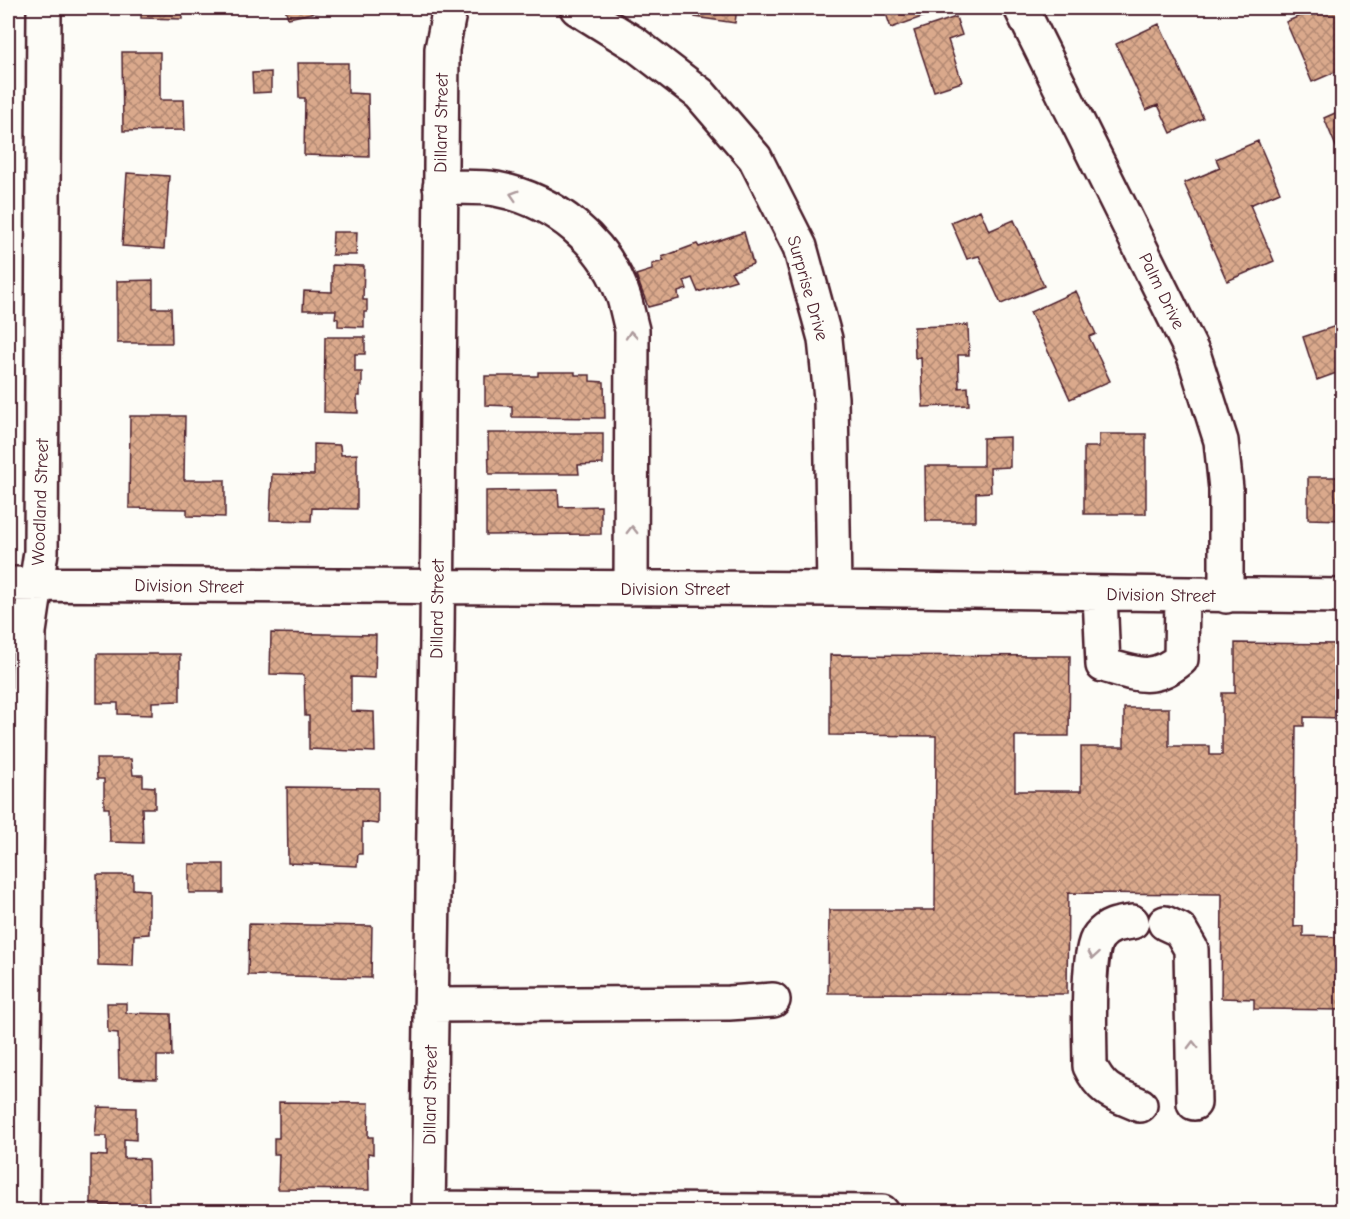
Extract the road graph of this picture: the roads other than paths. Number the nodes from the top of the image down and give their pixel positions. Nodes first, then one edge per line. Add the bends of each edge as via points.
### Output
1 (44, 8) edge
2 (450, 8) edge
3 (577, 8) edge
4 (1021, 8) edge
5 (440, 187) junction
6 (21, 584) edge
7 (438, 588) junction
8 (631, 588) junction
9 (834, 589) junction
10 (1100, 594) junction
11 (1182, 595) junction
12 (1226, 596) junction
13 (1342, 596) edge
14 (1132, 922) dead end
15 (1165, 923) dead end
16 (773, 1000) dead end
17 (431, 1005) junction
18 (1194, 1103) dead end
19 (1140, 1105) dead end
20 (428, 1210) edge
21 (22, 1212) edge
22 (882, 1212) edge

1 - 6 street, Woodland Street via 42,545
2 - 5 street, Dillard Street via 442,50
3 - 9 street, Surprise Drive via 635,44 700,94 755,158 800,247 825,339 831,398
4 - 12 street, Palm Drive via 1194,356 1221,441 1226,489
5 - 7 street, Dillard Street
8 -> 5 street via 632,330 611,270 592,243 566,218 542,204 495,189
6 - 7 street, Division Street
6 - 21 street, Woodland Street via 28,632
7 - 8 street, Division Street
7 - 17 street, Dillard Street
8 - 9 street, Division Street
9 - 10 street, Division Street
10 - 11 street, Division Street
10 - 11 street via 1103,665 1143,676 1167,670 1181,658
11 - 12 street, Division Street
12 - 13 street, Division Street
14 -> 19 street via 1111,925 1097,938 1092,958 1090,1066 1109,1091
18 -> 15 street via 1191,949 1180,930
16 - 17 street
17 - 20 street, Dillard Street
20 - 22 street

